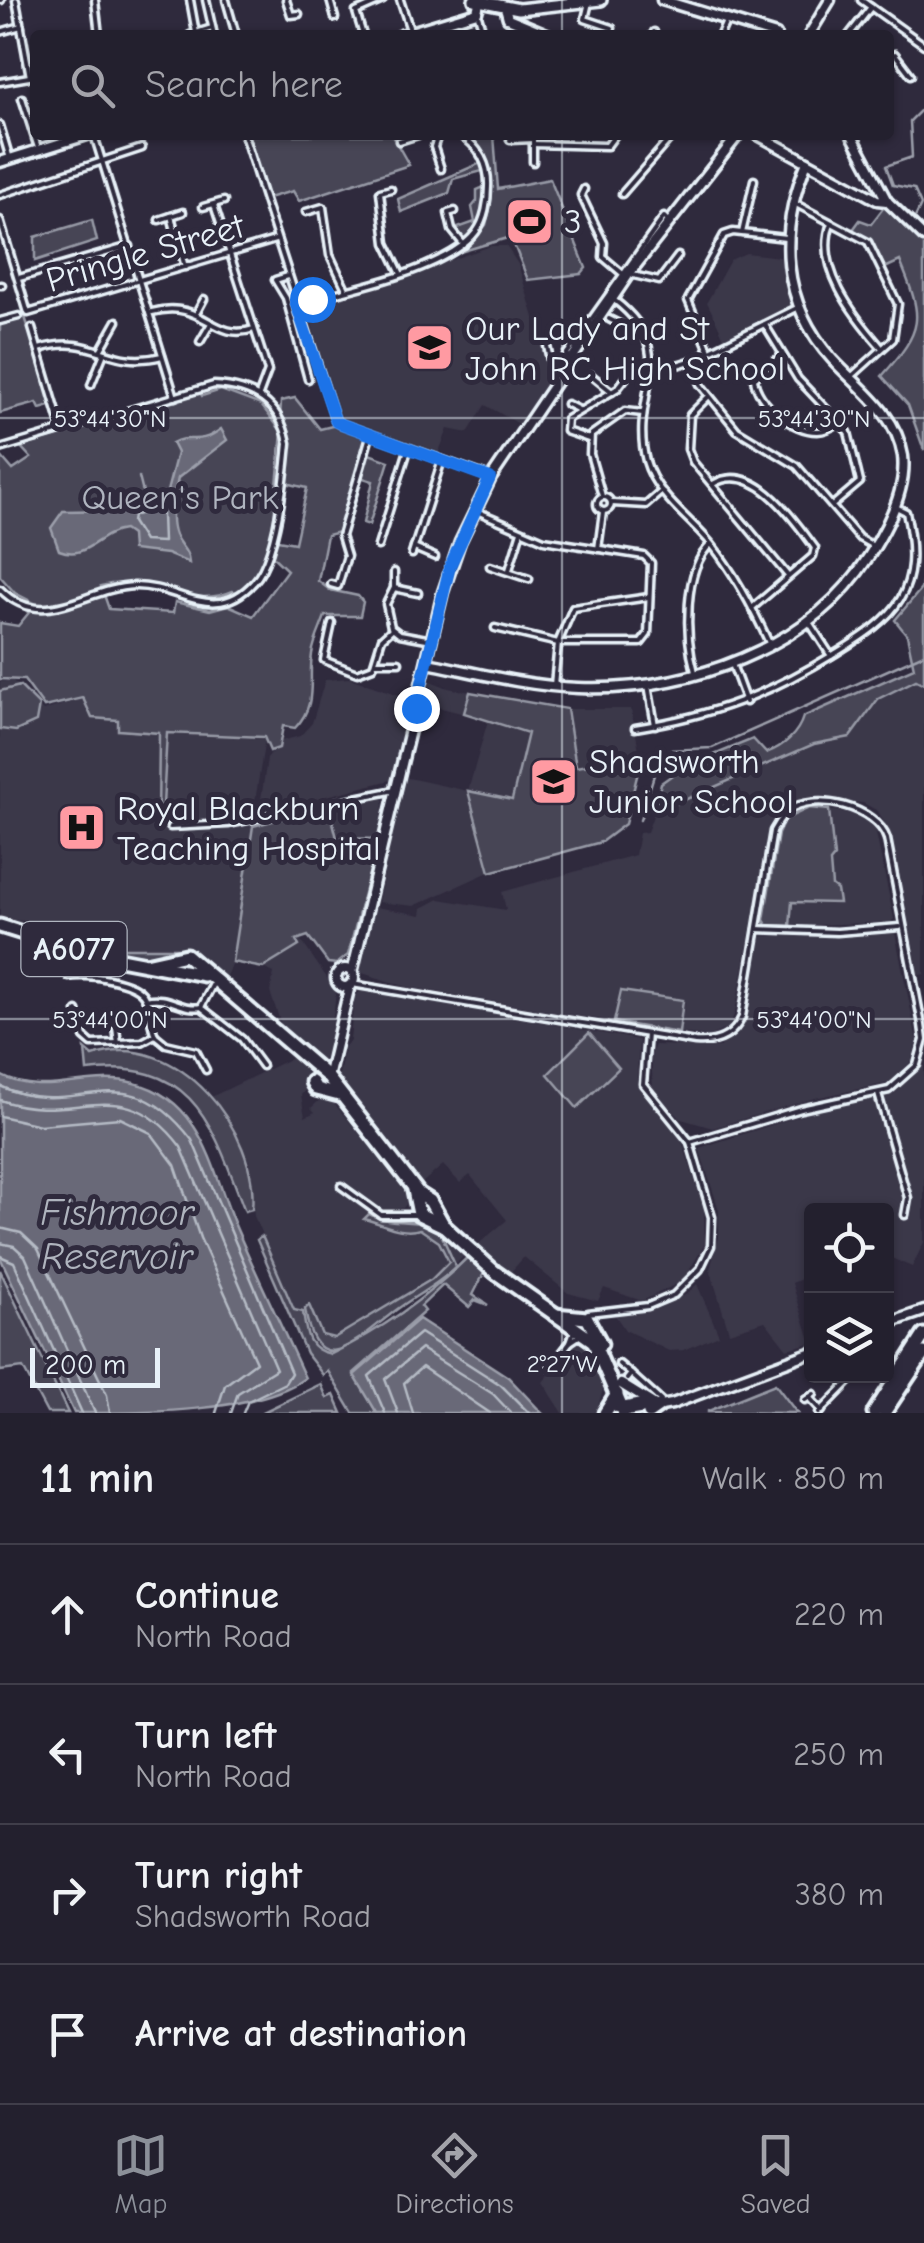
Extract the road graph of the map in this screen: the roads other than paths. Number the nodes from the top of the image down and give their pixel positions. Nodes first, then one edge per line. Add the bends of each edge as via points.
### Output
1 (16, 0) edge
2 (95, 0) edge
3 (190, 0) edge
4 (206, 0) edge
5 (226, 0) edge
6 (286, 0) edge
7 (330, 0) edge
8 (383, 0) edge
9 (400, 0) edge
10 (601, 0) edge
11 (662, 0) edge
12 (830, 0) edge
13 (861, 0) edge
14 (591, 1) edge
15 (562, 2) edge
16 (477, 5) edge
17 (502, 5) edge
18 (871, 7) junction
19 (299, 14) dead end
20 (335, 18) dead end
21 (726, 20) junction
22 (20, 26) junction
23 (612, 28) dead end
24 (98, 30) edge
25 (193, 30) edge
26 (213, 30) edge
27 (235, 30) edge
28 (361, 30) edge
29 (407, 30) edge
30 (418, 30) edge
31 (483, 30) edge
32 (536, 30) edge
33 (722, 30) edge
34 (759, 30) edge
35 (812, 30) edge
36 (852, 30) edge
37 (0, 32) edge
38 (924, 46) edge
39 (894, 54) edge
40 (30, 68) edge
41 (911, 75) dead end
42 (30, 77) edge
43 (0, 82) edge
44 (22, 98) dead end
45 (30, 123) edge
46 (0, 125) edge
47 (35, 140) edge
48 (63, 140) edge
49 (93, 140) edge
50 (246, 140) edge
51 (402, 140) edge
52 (436, 140) edge
53 (466, 140) edge
54 (510, 140) dead end
55 (533, 140) edge
56 (611, 140) edge
57 (669, 140) edge
58 (734, 140) edge
59 (767, 140) edge
60 (855, 140) edge
61 (399, 141) dead end
62 (142, 148) dead end
63 (39, 151) junction
64 (10, 159) junction
65 (0, 162) edge
66 (533, 162) dead end
67 (807, 162) junction
68 (103, 164) junction
69 (441, 168) dead end
70 (754, 180) dead end
71 (391, 189) dead end
72 (584, 189) dead end
73 (622, 194) dead end
74 (0, 196) edge
75 (887, 200) junction
76 (224, 201) dead end
77 (791, 202) junction
78 (214, 204) junction
79 (203, 208) dead end
80 (455, 211) dead end
81 (182, 212) dead end
82 (306, 212) dead end
83 (171, 216) junction
84 (0, 220) edge
85 (158, 220) dead end
86 (831, 223) junction
87 (742, 232) junction
88 (924, 237) edge
89 (786, 238) junction
90 (276, 240) junction
91 (464, 245) junction
92 (130, 246) junction
93 (9, 248) junction
94 (0, 250) edge
95 (230, 254) junction
96 (678, 256) dead end
97 (185, 267) junction
98 (400, 273) junction
99 (626, 275) junction
100 (288, 276) junction
101 (19, 278) junction
102 (140, 280) junction
103 (346, 289) junction
104 (612, 298) junction
105 (204, 299) dead end
106 (296, 304) junction
107 (799, 308) junction
108 (150, 313) junction
109 (196, 314) junction
110 (19, 316) dead end
111 (609, 319) dead end
112 (0, 321) edge
113 (117, 321) dead end
114 (210, 323) junction
115 (765, 325) junction
116 (32, 328) dead end
117 (254, 330) junction
118 (644, 330) junction
119 (200, 342) dead end
120 (547, 346) dead end
121 (882, 348) junction
122 (39, 349) junction
123 (709, 350) junction
124 (102, 352) junction
125 (162, 356) junction
126 (781, 356) junction
127 (572, 360) junction
128 (690, 361) junction
129 (652, 365) junction
130 (631, 371) dead end
131 (562, 374) junction
132 (591, 375) dead end
133 (852, 377) junction
134 (308, 378) dead end
135 (91, 386) dead end
136 (612, 392) junction
137 (259, 395) junction
138 (709, 396) junction
139 (176, 397) junction
140 (567, 404) dead end
141 (578, 410) junction
142 (643, 413) junction
143 (840, 422) junction
144 (62, 430) junction
145 (370, 436) junction
146 (589, 439) junction
147 (0, 448) edge
148 (408, 449) junction
149 (442, 460) junction
150 (490, 478) junction
151 (713, 484) junction
152 (662, 491) junction
153 (602, 496) junction
154 (612, 504) junction
155 (834, 504) junction
156 (895, 506) junction
157 (474, 510) junction
158 (603, 512) junction
159 (521, 531) junction
160 (920, 543) dead end
161 (711, 544) junction
162 (378, 546) dead end
163 (875, 547) junction
164 (598, 549) junction
165 (436, 557) dead end
166 (490, 566) dead end
167 (508, 570) junction
168 (394, 572) dead end
169 (788, 576) junction
170 (528, 579) dead end
171 (334, 585) dead end
172 (394, 588) junction
173 (0, 589) edge
174 (418, 592) dead end
175 (649, 597) junction
176 (752, 608) junction
177 (902, 612) dead end
178 (808, 621) junction
179 (332, 623) dead end
180 (495, 628) dead end
181 (392, 629) junction
182 (432, 640) junction
183 (558, 643) junction
184 (770, 644) junction
185 (831, 656) junction
186 (376, 662) junction
187 (398, 662) dead end
188 (428, 663) junction
189 (731, 663) junction
190 (695, 674) junction
191 (648, 685) junction
192 (554, 686) junction
193 (746, 702) junction
194 (655, 725) junction
195 (635, 728) dead end
196 (395, 790) junction
197 (170, 828) dead end
198 (0, 926) edge
199 (900, 927) junction
200 (757, 929) junction
201 (353, 957) junction
202 (342, 970) junction
203 (69, 977) dead end
204 (209, 978) junction
205 (352, 979) junction
206 (338, 984) junction
207 (146, 1000) junction
208 (344, 1004) junction
209 (202, 1008) junction
210 (86, 1014) dead end
211 (116, 1026) dead end
212 (647, 1034) junction
213 (155, 1035) junction
214 (118, 1044) junction
215 (207, 1066) dead end
216 (262, 1066) dead end
217 (322, 1079) junction
218 (878, 1094) junction
219 (690, 1142) junction
220 (342, 1186) dead end
221 (422, 1208) junction
222 (400, 1216) junction
223 (904, 1216) dead end
224 (603, 1309) junction
225 (924, 1311) edge
226 (894, 1321) edge
227 (581, 1328) junction
228 (924, 1335) edge
229 (924, 1353) edge
230 (804, 1355) edge
231 (619, 1364) dead end
232 (550, 1368) dead end
233 (848, 1383) edge
234 (809, 1397) dead end
235 (626, 1400) edge
236 (654, 1407) edge
237 (677, 1408) edge
238 (886, 1410) edge
239 (821, 1412) edge
240 (607, 1413) edge
241 (871, 1413) edge

1 - 22 street
2 - 24 street
3 - 25 street
4 - 26 street
5 - 27 street
6 - 19 street via 291,16
7 - 20 street
8 - 28 street via 356,12
9 - 29 street
10 - 14 main road
11 - 21 main road
12 - 35 main road
13 - 18 street
14 - 15 main road
14 - 23 street via 585,19
15 - 17 main road
16 - 17 main road
16 - 30 main road
16 - 31 street
17 - 32 main road via 508,18
18 - 36 street
18 - 38 street
21 - 33 street
21 - 34 main road
22 - 37 street
22 - 40 street
39 - 41 street
42 - 43 street
44 - 45 street
46 - 64 street
47 - 63 street
48 - 63 main road
49 - 68 street
50 - 90 street
51 - 61 street
52 - 69 street
53 - 91 street via 479,152 488,177 479,229
54 - 55 street
55 - 56 street via 607,146
55 - 66 street
57 - 73 street
58 - 99 main road
59 - 67 main road
60 - 75 main road
62 - 68 street
63 - 64 main road
64 - 65 main road
67 - 75 main road
67 - 77 main road
68 - 74 street
68 - 92 street
70 - 87 street
71 - 98 street via 380,192
72 - 99 street via 604,243 602,257
75 - 88 main road
76 - 78 street
77 - 86 street
77 - 89 main road
78 - 79 street
78 - 95 street
80 - 91 street via 448,213 451,227
81 - 83 street
82 - 103 street via 323,207 330,254
83 - 85 street
83 - 97 street
84 - 93 street
86 - 121 street via 830,266 857,319
86 - 121 street via 868,242 898,304 898,329
87 - 89 street
87 - 123 street via 721,237 688,296
89 - 107 main road
90 - 95 street, Pringle Street
90 - 100 street
91 - 98 street
92 - 101 street
92 - 102 street
93 - 94 street
93 - 101 street
95 - 97 street, Pringle Street
95 - 117 street
96 - 99 street via 659,282
97 - 102 street, Pringle Street
98 - 103 street
99 - 104 main road
99 - 127 street via 566,355
100 - 106 street
100 - 134 street via 275,280
101 - 102 street, Pringle Street via 28,313
102 - 108 street
103 - 106 street
104 - 118 street
104 - 127 main road
105 - 109 street
106 - 145 street via 334,419
107 - 115 street
107 - 133 main road
108 - 109 street via 179,306
108 - 125 street
109 - 114 street
110 - 112 street, Pringle Street
111 - 118 street
113 - 124 street
114 - 117 street via 232,333
114 - 119 street
115 - 123 street
115 - 126 street
116 - 122 street
117 - 137 street via 268,371
118 - 129 street
120 - 131 street via 552,368
121 - 133 street
122 - 124 street via 78,342
122 - 144 street
123 - 128 street
124 - 125 street via 124,362
124 - 135 street
125 - 139 street
126 - 143 street
126 - 143 street via 754,378 769,407 802,428 819,431
127 - 131 main road
128 - 129 street
128 - 138 street
129 - 142 street
130 - 136 street
131 - 150 main road
132 - 136 street
133 - 156 main road via 896,432 904,460
136 - 141 street
137 - 139 street via 214,386
137 - 173 street via 284,424 286,463 266,566 237,596 212,606 141,586 112,588 59,610 26,608
138 - 151 street via 691,412 688,449
138 - 155 street via 737,430 796,466
139 - 144 street
140 - 141 street
141 - 146 street via 565,429
142 - 146 street via 610,418
142 - 152 street via 646,460
143 - 155 street via 855,448 860,482
144 - 147 street
145 - 148 street
145 - 171 street via 341,536 347,556
146 - 153 street
148 - 149 street
148 - 162 street
149 - 150 street
149 - 165 street via 413,551
150 - 157 main road
151 - 169 street
151 - 169 street via 744,481 788,512 815,548
152 - 154 street via 646,504
152 - 161 street
153 - 154 street
153 - 158 street via 596,504
154 - 158 street
155 - 163 street
156 - 160 street via 906,512
156 - 163 main road
157 - 159 street
157 - 182 main road via 450,566
158 - 164 street
159 - 164 street
159 - 167 street
161 - 176 street
161 - 190 street via 694,566 689,652
163 - 178 main road via 854,579
164 - 175 street via 650,559
166 - 167 street
167 - 170 street
168 - 172 street
169 - 176 street
172 - 174 street
172 - 181 street via 386,611
175 - 183 street via 573,608
175 - 183 street via 648,634 641,643
176 - 184 street
177 - 185 street
178 - 184 main road
178 - 185 street
179 - 186 street via 324,660 357,673
180 - 183 street
181 - 182 street
181 - 186 street via 382,638
182 - 188 main road
183 - 192 street
184 - 189 main road
185 - 193 street
186 - 187 street
188 - 192 main road
188 - 196 main road
189 - 190 main road
189 - 193 street
190 - 191 main road
191 - 192 main road
191 - 194 street
193 - 194 street
194 - 195 street
196 - 197 street via 228,824
196 - 201 main road
198 - 204 highway, A6077 via 86,952 182,964
199 - 200 street
199 - 200 street via 887,840 871,814 808,804 787,811 773,831
199 - 218 street via 924,1040 914,1069
200 - 212 street via 742,1017 732,1033 706,1044
201 - 202 main road
201 - 205 main road
202 - 205 main road
202 - 206 main road
203 - 207 street via 133,987
204 - 209 street
204 - 217 highway, A6077 via 265,1020
205 - 206 main road
205 - 208 main road
205 - 212 street
206 - 208 main road
207 - 209 street via 167,997
207 - 213 street
208 - 217 main road
209 - 216 street via 240,1037
210 - 214 street via 78,1013 89,1043
211 - 214 street
212 - 219 street via 643,1084
213 - 214 street
213 - 215 street via 194,1050
217 - 221 highway, A6077 via 413,1186
218 - 219 street via 800,1108
218 - 223 street via 908,1198
219 - 224 street via 712,1217 706,1259 691,1281 664,1300
220 - 222 street via 376,1213
221 - 222 street
221 - 222 street
221 - 227 highway via 551,1314
224 - 227 street
224 - 227 street
225 - 226 main road
227 - 232 street
227 - 235 highway
228 - 241 highway
229 - 238 highway
230 - 237 main road
231 - 235 street
233 - 239 street
234 - 239 street
235 - 236 main road
235 - 236 main road
235 - 236 street via 658,1394
235 - 240 highway
236 - 237 main road

